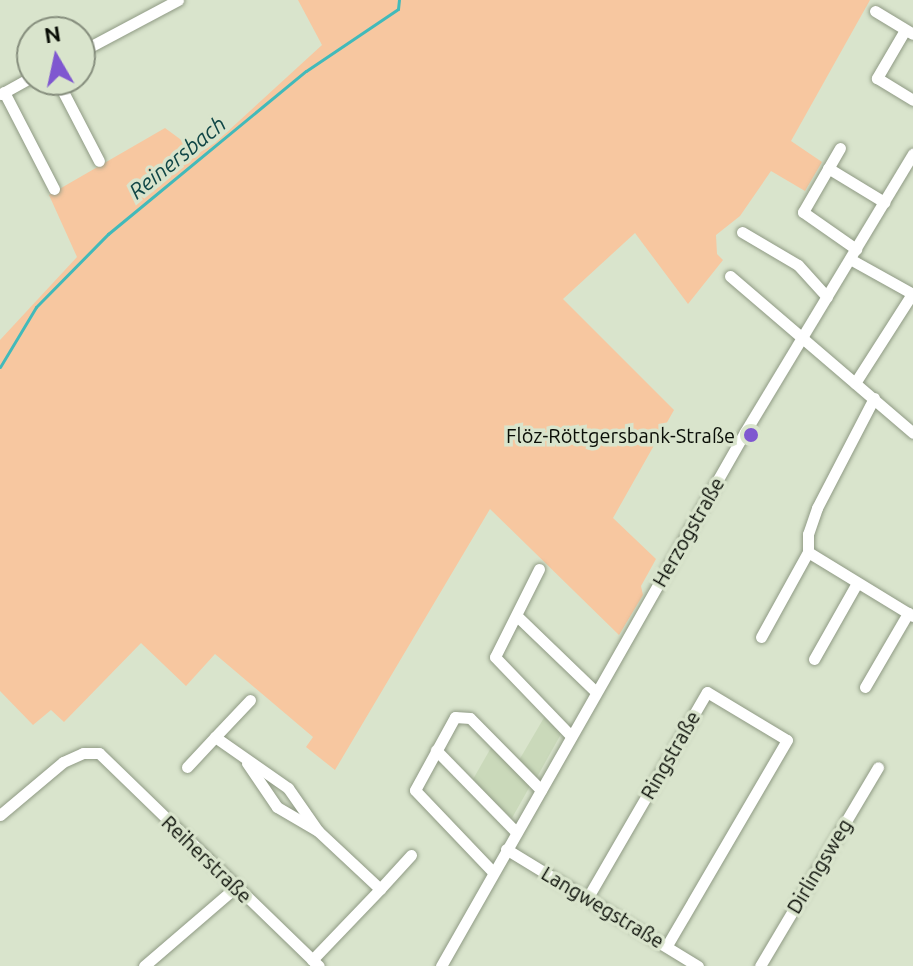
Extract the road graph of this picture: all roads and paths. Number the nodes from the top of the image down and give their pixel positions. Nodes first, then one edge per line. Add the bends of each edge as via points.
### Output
1 (178, 0) edge
2 (875, 11) dead end
3 (909, 32) edge
4 (96, 44) edge
5 (2, 93) edge
6 (65, 96) edge
7 (913, 100) edge
8 (840, 148) dead end
9 (913, 154) edge
10 (99, 161) dead end
11 (828, 168) junction
12 (54, 189) dead end
13 (884, 202) junction
14 (742, 232) dead end
15 (853, 254) junction
16 (730, 276) dead end
17 (913, 294) edge
18 (827, 297) junction
19 (802, 337) junction
20 (855, 383) junction
21 (874, 398) junction
22 (913, 433) edge
23 (808, 552) junction
24 (539, 569) dead end
25 (857, 583) junction
26 (911, 614) edge
27 (518, 617) junction
28 (761, 637) dead end
29 (814, 659) dead end
30 (865, 687) dead end
31 (596, 692) junction
32 (250, 700) dead end
33 (571, 736) junction
34 (215, 737) junction
35 (436, 750) junction
36 (247, 763) junction
37 (187, 767) dead end
38 (878, 767) dead end
39 (541, 790) junction
40 (0, 815) edge
41 (318, 831) junction
42 (516, 832) junction
43 (506, 849) junction
44 (411, 855) dead end
45 (493, 872) junction
46 (236, 887) junction
47 (380, 889) junction
48 (588, 897) junction
49 (667, 945) junction
50 (316, 963) edge
51 (144, 966) edge
52 (442, 966) edge
53 (698, 966) edge
54 (760, 966) edge

1 - 4 street
2 - 3 street
3 - 7 street via 877,78
5 - 12 street
6 - 10 street
8 - 11 street
9 - 13 street, Herzogstraße
11 - 13 street
11 - 15 street via 804,205 804,216
13 - 15 street, Herzogstraße
14 - 18 street via 798,265
15 - 17 street
15 - 18 street, Herzogstraße
16 - 19 street
17 - 20 street
18 - 19 street, Herzogstraße
19 - 20 street
19 - 31 street, Herzogstraße
20 - 21 street
21 - 22 street
21 - 23 street via 817,508
23 - 25 street
23 - 28 street
24 - 27 street via 514,613
25 - 26 street
25 - 29 street
26 - 30 street
27 - 31 street
27 - 33 street via 495,657
31 - 33 street, Herzogstraße
32 - 34 street
33 - 39 street, Herzogstraße
34 - 36 street
34 - 37 street
35 - 39 street via 455,717 465,714
35 - 42 street
35 - 45 street via 417,794
36 - 41 street via 288,788
36 - 41 street via 277,807
38 - 54 street, Dirlingsweg
39 - 42 street, Herzogstraße
40 - 46 street, Reiherstraße via 63,762 95,752
41 - 47 street
42 - 43 street, Herzogstraße
43 - 45 street, Herzogstraße
43 - 48 street, Langwegstraße
44 - 47 street
45 - 52 street, Herzogstraße
46 - 50 street, Reiherstraße
46 - 51 street
47 - 50 street
48 - 49 street, Langwegstraße
48 - 49 street, Ringstraße via 707,692 787,740
49 - 53 street, Langwegstraße

